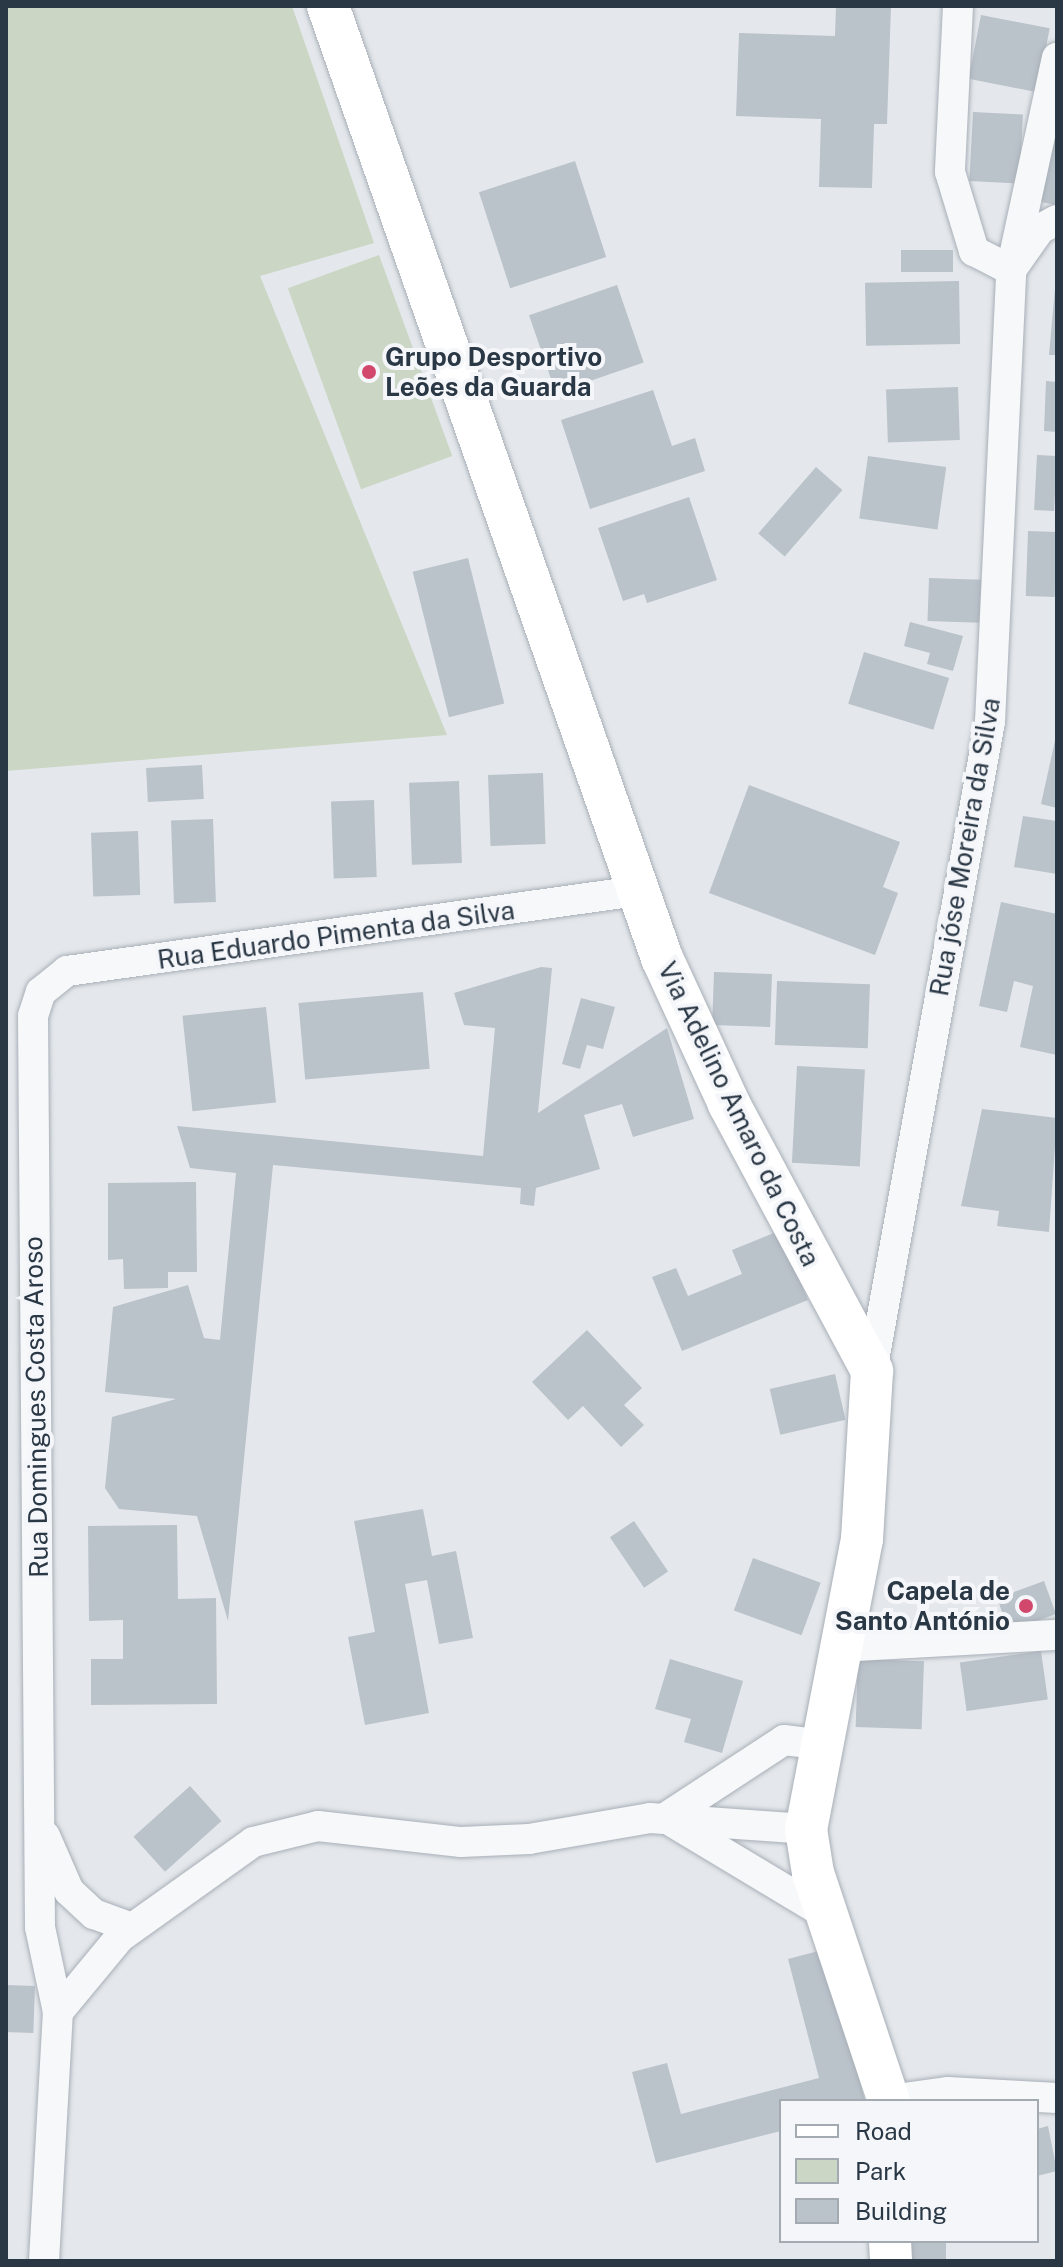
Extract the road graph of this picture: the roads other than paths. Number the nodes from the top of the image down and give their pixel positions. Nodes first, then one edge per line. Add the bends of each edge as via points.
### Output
1 (328, 6) edge
2 (958, 6) edge
3 (1057, 58) edge
4 (1048, 225) edge
5 (1011, 270) junction
6 (637, 891) junction
7 (41, 992) joint
8 (872, 1371) junction
9 (1057, 1635) edge
10 (840, 1647) junction
11 (818, 1744) junction
12 (665, 1818) junction
13 (40, 1823) junction
14 (806, 1829) junction
15 (829, 1916) junction
16 (132, 1928) junction
17 (58, 2012) junction
18 (1057, 2098) edge
19 (889, 2099) edge
20 (896, 2099) edge
21 (44, 2261) edge

1 - 6 main road, Via Adelino Amaro da Costa
2 - 5 street via 950,172 974,251
3 - 5 street, Rua jóse Moreira da Silva
4 - 5 street
5 - 8 street, Rua jóse Moreira da Silva via 990,722
6 - 7 street, Rua Eduardo Pimenta da Silva via 67,971
6 - 8 main road, Via Adelino Amaro da Costa via 708,1061
7 - 13 street, Rua Domingues Costa Aroso via 33,1016
8 - 10 main road via 862,1539
9 - 10 street
10 - 11 main road
11 - 12 street via 784,1740
11 - 14 main road
12 - 14 street
12 - 15 street via 745,1859
12 - 16 street via 461,1842 359,1828 286,1830 253,1842
13 - 16 street, Rua Domingues Costa Aroso via 69,1891 94,1914
13 - 17 street, Rua Domingues Costa Aroso via 40,1927
14 - 15 main road
15 - 19 main road
16 - 17 street via 87,1969
17 - 21 street, Rua Domingues Costa Aroso
18 - 20 street via 948,2092

